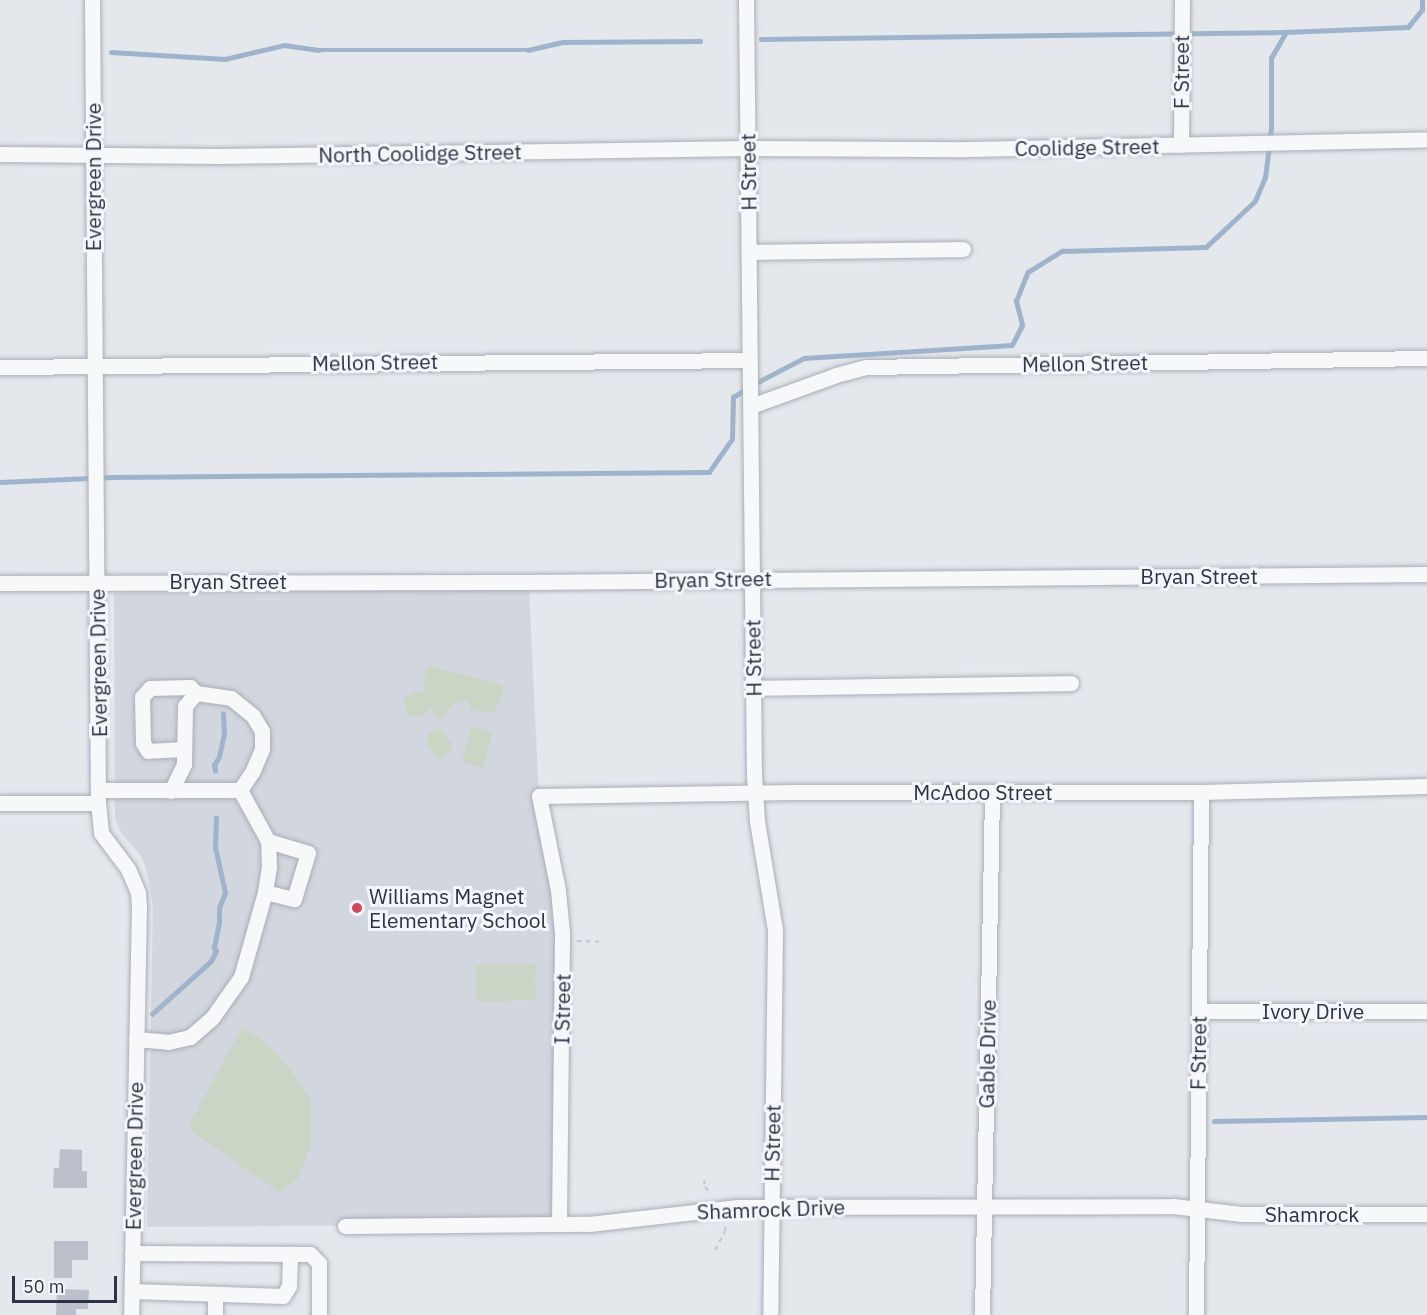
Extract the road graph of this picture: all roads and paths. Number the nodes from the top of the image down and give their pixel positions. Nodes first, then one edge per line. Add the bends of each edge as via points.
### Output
1 (92, 0) edge
2 (746, 0) edge
3 (1182, 0) edge
4 (1427, 139) edge
5 (1181, 145) junction
6 (748, 148) junction
7 (0, 154) edge
8 (93, 156) junction
9 (963, 249) dead end
10 (749, 252) junction
11 (1427, 358) edge
12 (94, 365) junction
13 (750, 365) junction
14 (0, 367) edge
15 (751, 401) junction
16 (1427, 574) edge
17 (752, 579) junction
18 (0, 582) edge
19 (98, 582) junction
20 (1071, 683) dead end
21 (753, 688) junction
22 (196, 693) junction
23 (184, 749) junction
24 (1427, 786) edge
25 (240, 790) junction
26 (171, 791) junction
27 (755, 792) junction
28 (992, 792) junction
29 (1201, 792) junction
30 (539, 796) joint
31 (98, 797) junction
32 (0, 803) edge
33 (268, 841) junction
34 (265, 892) junction
35 (562, 941) junction
36 (600, 942) dead end
37 (1199, 1011) junction
38 (1427, 1011) edge
39 (136, 1039) junction
40 (704, 1180) dead end
41 (771, 1207) junction
42 (984, 1207) junction
43 (719, 1208) junction
44 (1197, 1210) junction
45 (1427, 1214) edge
46 (559, 1224) junction
47 (345, 1226) dead end
48 (715, 1250) dead end
49 (132, 1253) junction
50 (290, 1254) junction
51 (132, 1291) junction
52 (215, 1294) junction
53 (131, 1315) edge
54 (215, 1315) edge
55 (319, 1315) edge
56 (770, 1315) edge
57 (982, 1315) edge
58 (1196, 1315) edge

1 - 8 street, Evergreen Drive
2 - 6 street, H Street
3 - 5 street, F Street
4 - 5 street, Coolidge Street
5 - 6 street, Coolidge Street
6 - 8 street, North Coolidge Street
6 - 10 street, H Street
7 - 8 street, North Coolidge Street
8 - 12 street, Evergreen Drive
9 - 10 street
10 - 13 street, H Street
11 - 15 street, Mellon Street via 866,367
12 - 13 street, Mellon Street
12 - 14 street, Mellon Street
12 - 19 street, Evergreen Drive
13 - 15 street, H Street
15 - 17 street, H Street
16 - 17 street, Bryan Street
17 - 19 street, Bryan Street
17 - 21 street, H Street
18 - 19 street, Bryan Street
19 - 31 street, Evergreen Drive
20 - 21 street
21 - 27 street, H Street
22 - 23 street via 184,706
22 - 23 street via 190,687 150,688 142,697 143,743 148,751
22 - 25 street via 231,698 253,716 262,731 262,750
23 - 26 street via 184,764
24 - 29 street, McAdoo Street
25 - 26 street
25 - 33 street
26 - 31 street
27 - 28 street, McAdoo Street
27 - 30 street, McAdoo Street
27 - 41 street, H Street via 775,930
28 - 29 street, McAdoo Street
28 - 42 street, Gable Drive
29 - 37 street, F Street
30 - 35 street, I Street via 558,890
31 - 32 street
31 - 39 street, Evergreen Drive via 101,833 128,869 138,893
33 - 34 street
33 - 34 street via 308,853 294,898
34 - 39 street via 241,977 212,1018 201,1030 181,1040
35 - 36 path
35 - 46 street, I Street
37 - 38 street, Ivory Drive
37 - 44 street, F Street
39 - 49 street, Evergreen Drive
40 - 43 path
41 - 42 street, Shamrock Drive
41 - 43 street, Shamrock Drive
41 - 56 street, H Street
42 - 44 street, Shamrock Drive via 1173,1206
42 - 57 street, Gable Drive
43 - 46 street, Shamrock Drive via 620,1222
43 - 48 path via 725,1231
44 - 45 street, Shamrock via 1242,1214
44 - 58 street, F Street
46 - 47 street, Shamrock Drive
49 - 50 street
49 - 51 street, Evergreen Drive
50 - 52 street via 289,1286 283,1296
50 - 55 street via 310,1254 319,1263
51 - 52 street
51 - 53 street, Evergreen Drive
52 - 54 street

